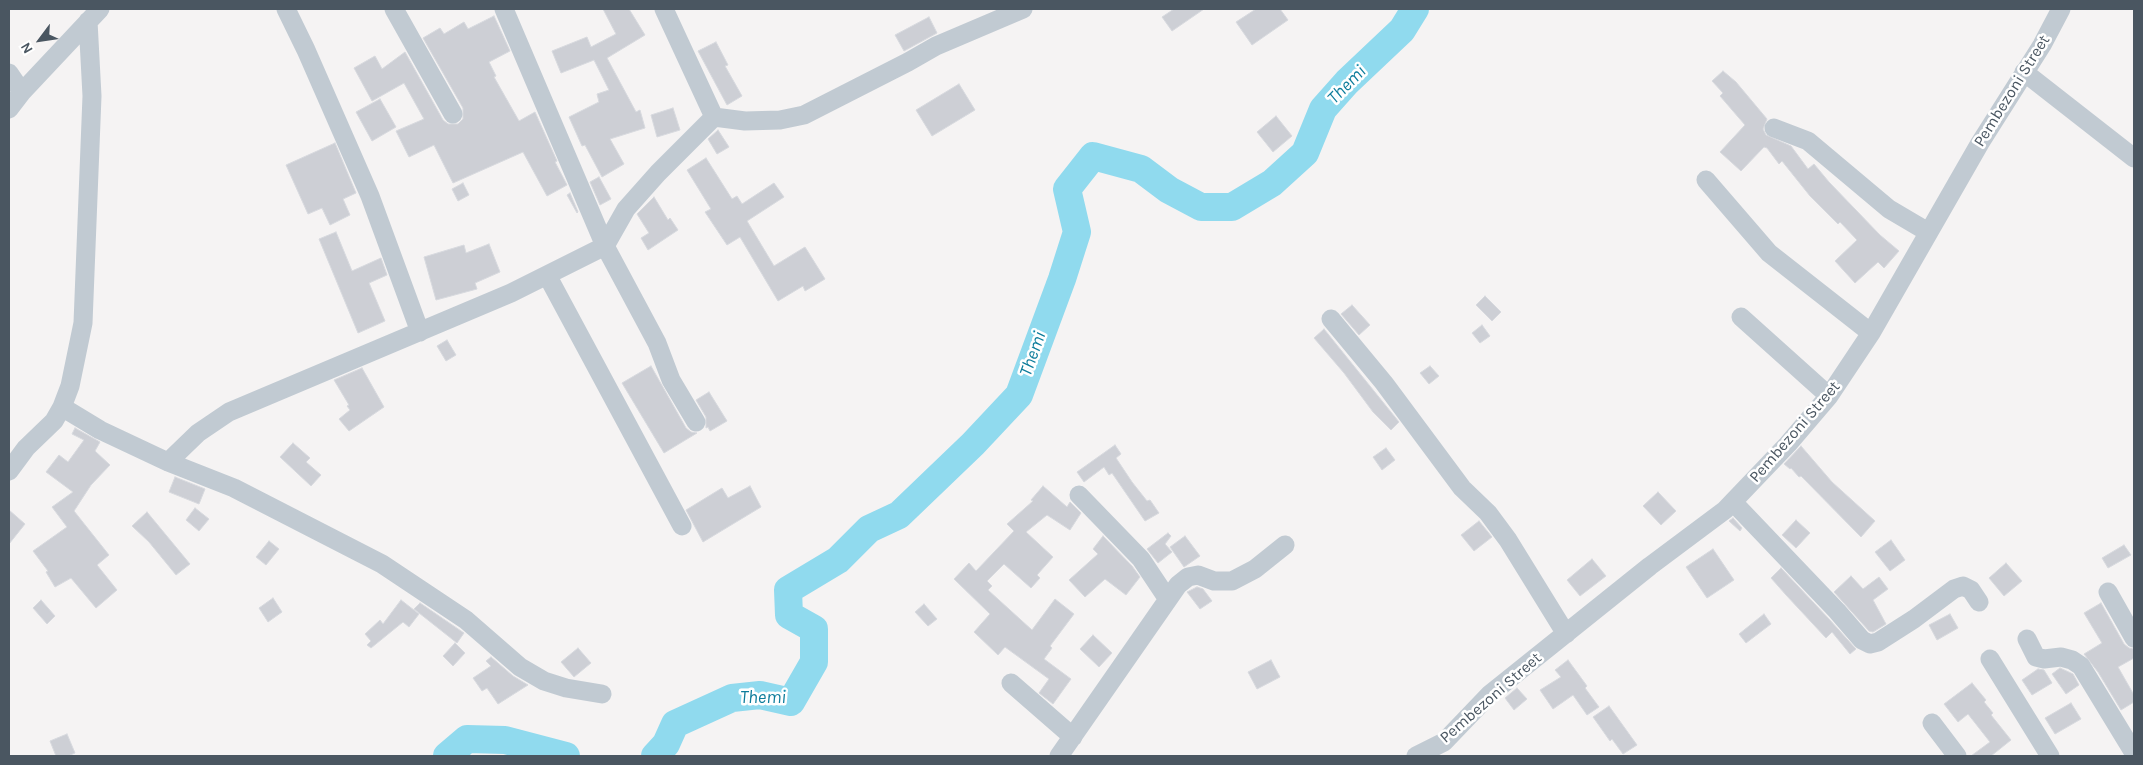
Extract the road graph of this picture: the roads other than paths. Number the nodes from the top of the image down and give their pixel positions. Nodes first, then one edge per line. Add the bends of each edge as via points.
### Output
1 (286, 9) edge
2 (394, 9) edge
3 (504, 9) edge
4 (664, 9) edge
5 (1023, 9) edge
6 (2061, 9) edge
7 (94, 15) edge
8 (9, 72) edge
9 (2024, 72) junction
10 (22, 92) junction
11 (9, 109) edge
12 (453, 114) dead end
13 (714, 117) junction
14 (1774, 128) dead end
15 (2134, 158) edge
16 (1706, 180) dead end
17 (1928, 232) junction
18 (605, 246) junction
19 (547, 275) junction
20 (1741, 317) dead end
21 (1331, 319) dead end
22 (420, 332) junction
23 (1871, 333) junction
24 (1829, 396) junction
25 (62, 407) junction
26 (696, 422) dead end
27 (168, 462) junction
28 (9, 471) edge
29 (1079, 495) dead end
30 (1733, 502) junction
31 (682, 526) dead end
32 (1285, 545) dead end
33 (2108, 592) dead end
34 (1167, 598) junction
35 (1979, 602) dead end
36 (1566, 634) junction
37 (2134, 638) edge
38 (2027, 639) dead end
39 (1990, 658) dead end
40 (1011, 683) dead end
41 (602, 694) dead end
42 (1932, 723) dead end
43 (1073, 737) junction
44 (1447, 749) edge
45 (2134, 753) edge
46 (1059, 756) edge
47 (1416, 756) edge
48 (1957, 756) edge
49 (2050, 756) edge

1 - 22 street via 370,196
2 - 12 street
3 - 18 street
4 - 13 street
5 - 13 street via 936,46 804,115 780,120 745,121
6 - 9 street, Pembezoni Street
7 - 10 street
7 - 25 street via 83,323 70,386
8 - 10 street
9 - 15 street
9 - 17 street, Pembezoni Street
10 - 11 street
13 - 18 street via 626,209
14 - 17 street via 1808,141 1889,208
16 - 23 street via 1769,253
17 - 23 street, Pembezoni Street
18 - 19 street
18 - 26 street via 657,343 671,380
19 - 22 street
19 - 31 street
20 - 24 street
21 - 36 street via 1384,383 1462,488 1488,513 1531,574
22 - 27 street via 229,412 198,433
23 - 24 street, Pembezoni Street
24 - 30 street, Pembezoni Street
25 - 27 street via 100,430
25 - 28 street via 54,421 26,448
27 - 41 street via 234,488 382,564 466,620 520,667 544,681
29 - 34 street via 1141,559
30 - 35 street via 1862,640 1870,644 1914,619 1954,588 1963,586 1971,590
30 - 36 street, Pembezoni Street
32 - 34 street via 1232,581 1214,581 1198,575 1188,577
33 - 37 street
34 - 43 street
36 - 44 street, Pembezoni Street via 1490,695 1463,724
38 - 45 street via 2036,657 2061,656 2081,666
39 - 49 street
40 - 43 street
42 - 48 street
43 - 46 street
44 - 47 street, Pembezoni Street

